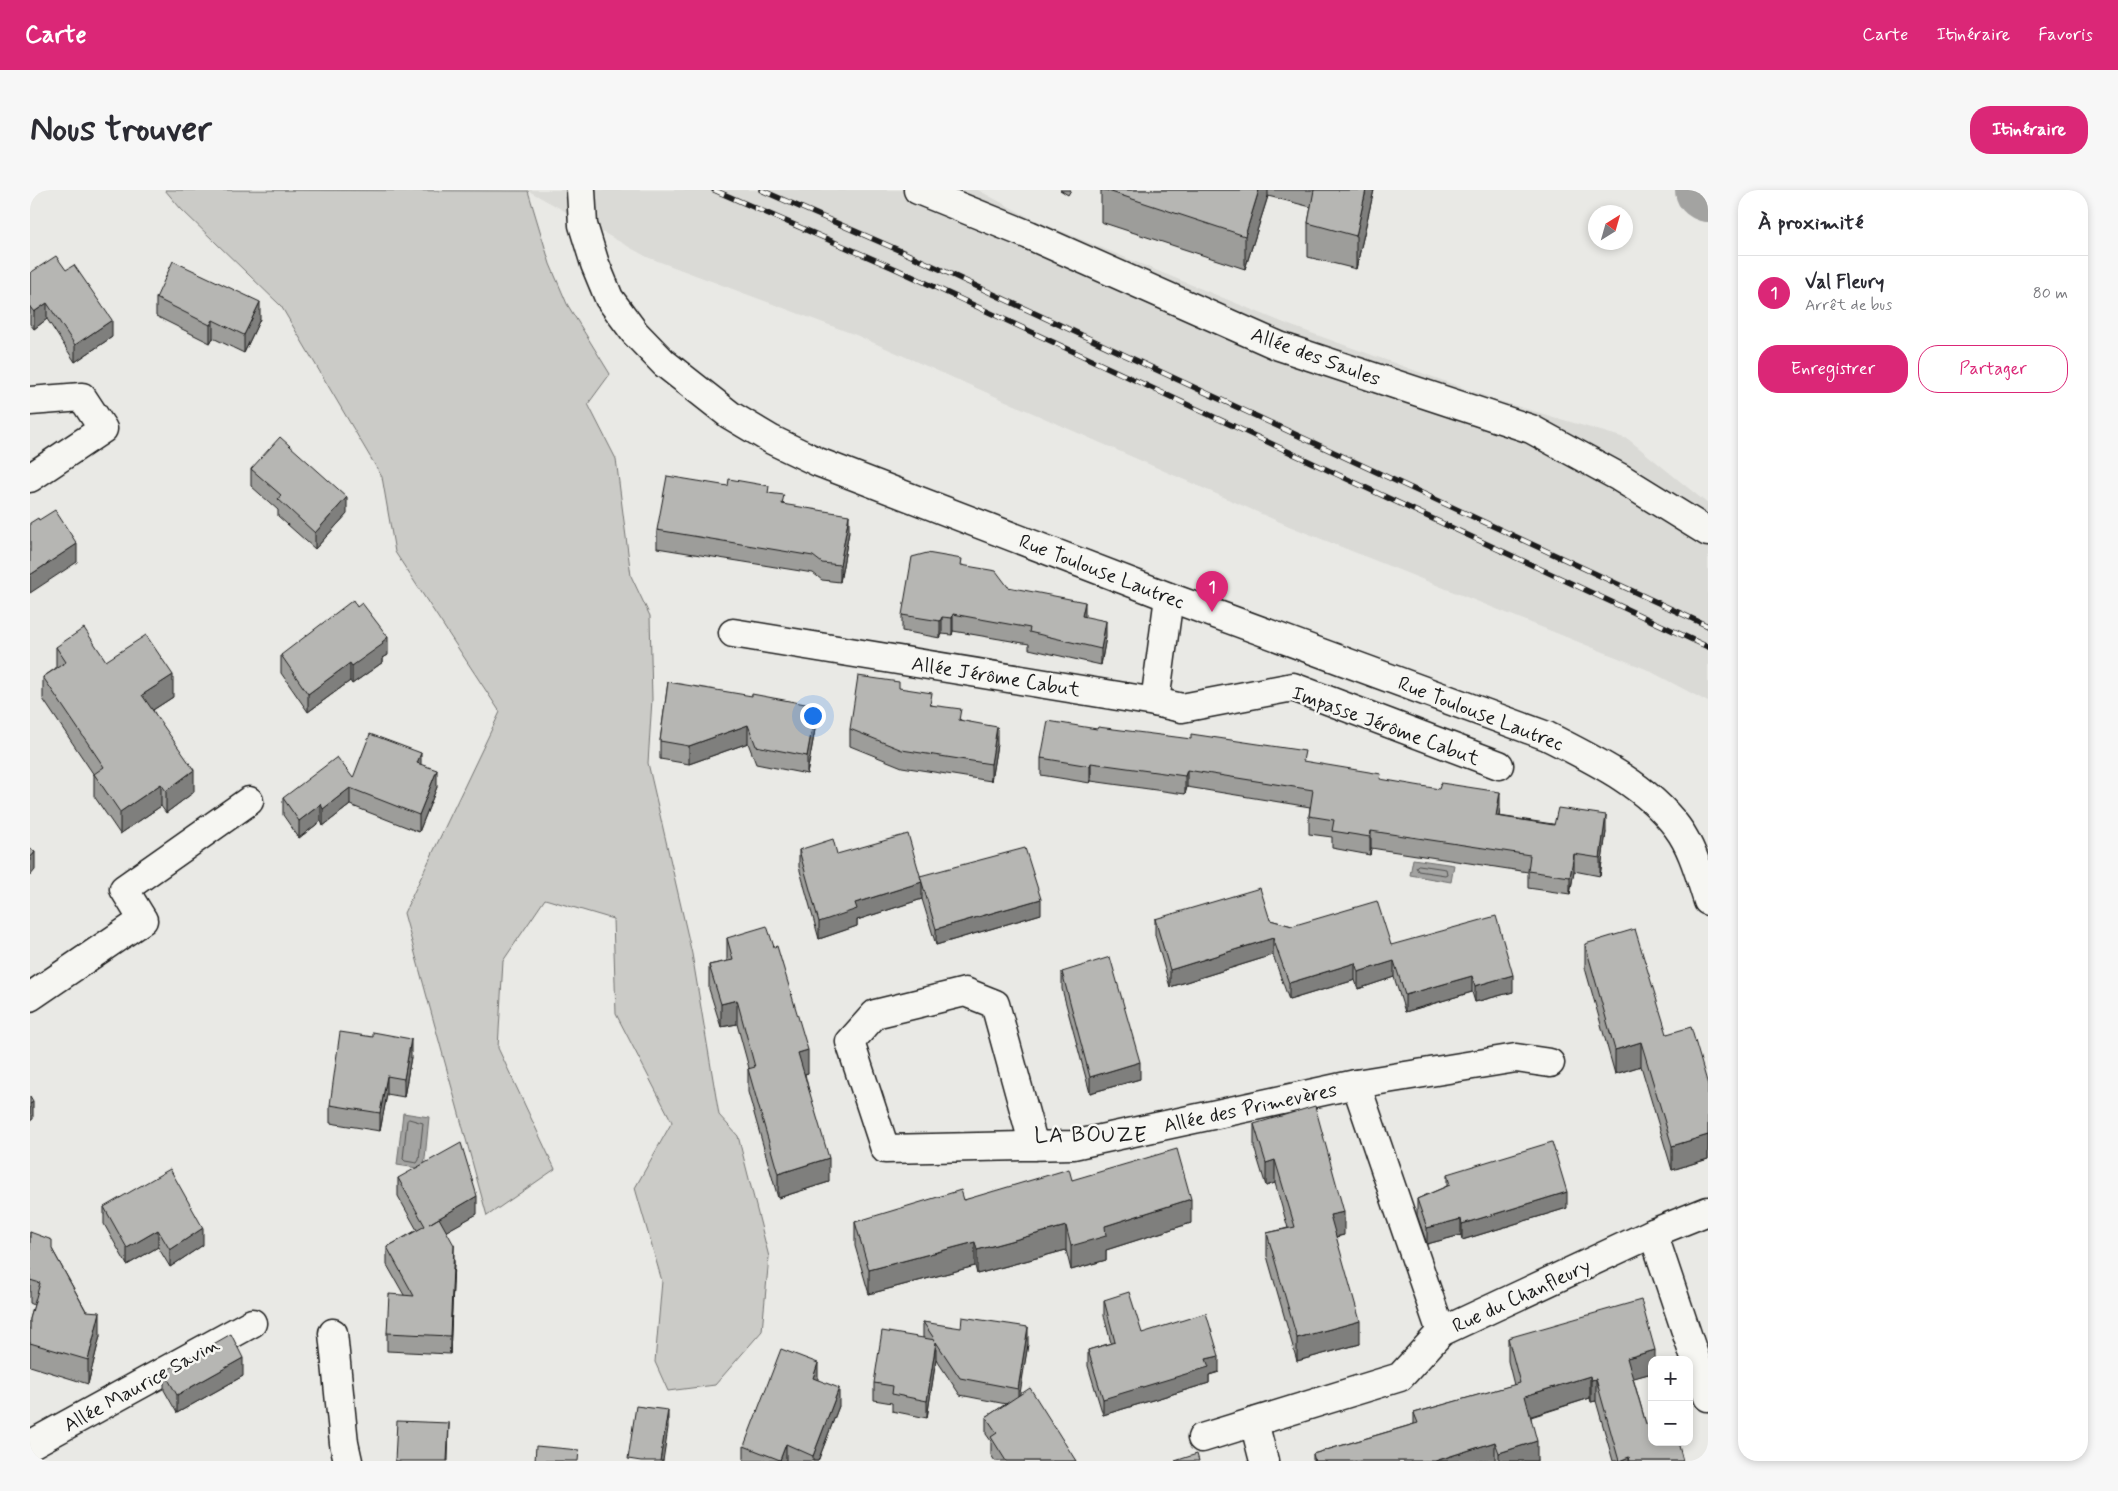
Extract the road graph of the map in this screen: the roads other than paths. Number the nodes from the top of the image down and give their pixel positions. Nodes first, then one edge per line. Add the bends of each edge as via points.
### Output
1 (581, 190) edge
2 (918, 190) edge
3 (30, 401) edge
4 (30, 478) edge
5 (1708, 532) edge
6 (1169, 597) junction
7 (733, 633) dead end
8 (1155, 702) junction
9 (1499, 765) dead end
10 (249, 800) dead end
11 (1708, 901) edge
12 (30, 997) edge
13 (1550, 1063) dead end
14 (1356, 1084) junction
15 (1034, 1146) junction
16 (1708, 1211) edge
17 (1653, 1233) junction
18 (252, 1323) dead end
19 (1441, 1332) junction
20 (333, 1333) dead end
21 (1708, 1397) edge
22 (1254, 1422) junction
23 (1202, 1438) dead end
24 (30, 1444) edge
25 (348, 1461) edge
26 (1264, 1461) edge

1 - 6 street, Rue Toulouse Lautrec via 583,225 609,298 635,333 664,363 730,415 818,462
2 - 5 street, Allée des Saules via 1029,235 1280,346 1531,429 1619,477
3 - 4 street via 82,398 103,429
6 - 8 street
6 - 11 street, Rue Toulouse Lautrec via 1547,736 1601,764 1648,795 1678,828 1697,866
7 - 8 street, Allée Jérôme Cabut
8 - 9 street, Impasse Jérôme Cabut via 1182,708 1293,687
10 - 12 street via 124,889 143,920
13 - 14 street via 1516,1058
14 - 15 street, Allée des Primevères via 1073,1145
14 - 19 street, Allée des Primevères
15 - 15 street, Allée des Primevères via 995,1004 966,992 875,1014 850,1042 885,1149
16 - 17 street, Rue du Chanfleury
17 - 19 street, Rue du Chanfleury
17 - 21 street
18 - 24 street, Allée Maurice Savin
19 - 22 street, Rue du Chanfleury via 1400,1377
20 - 25 street
22 - 23 street, Rue du Chanfleury
22 - 26 street

